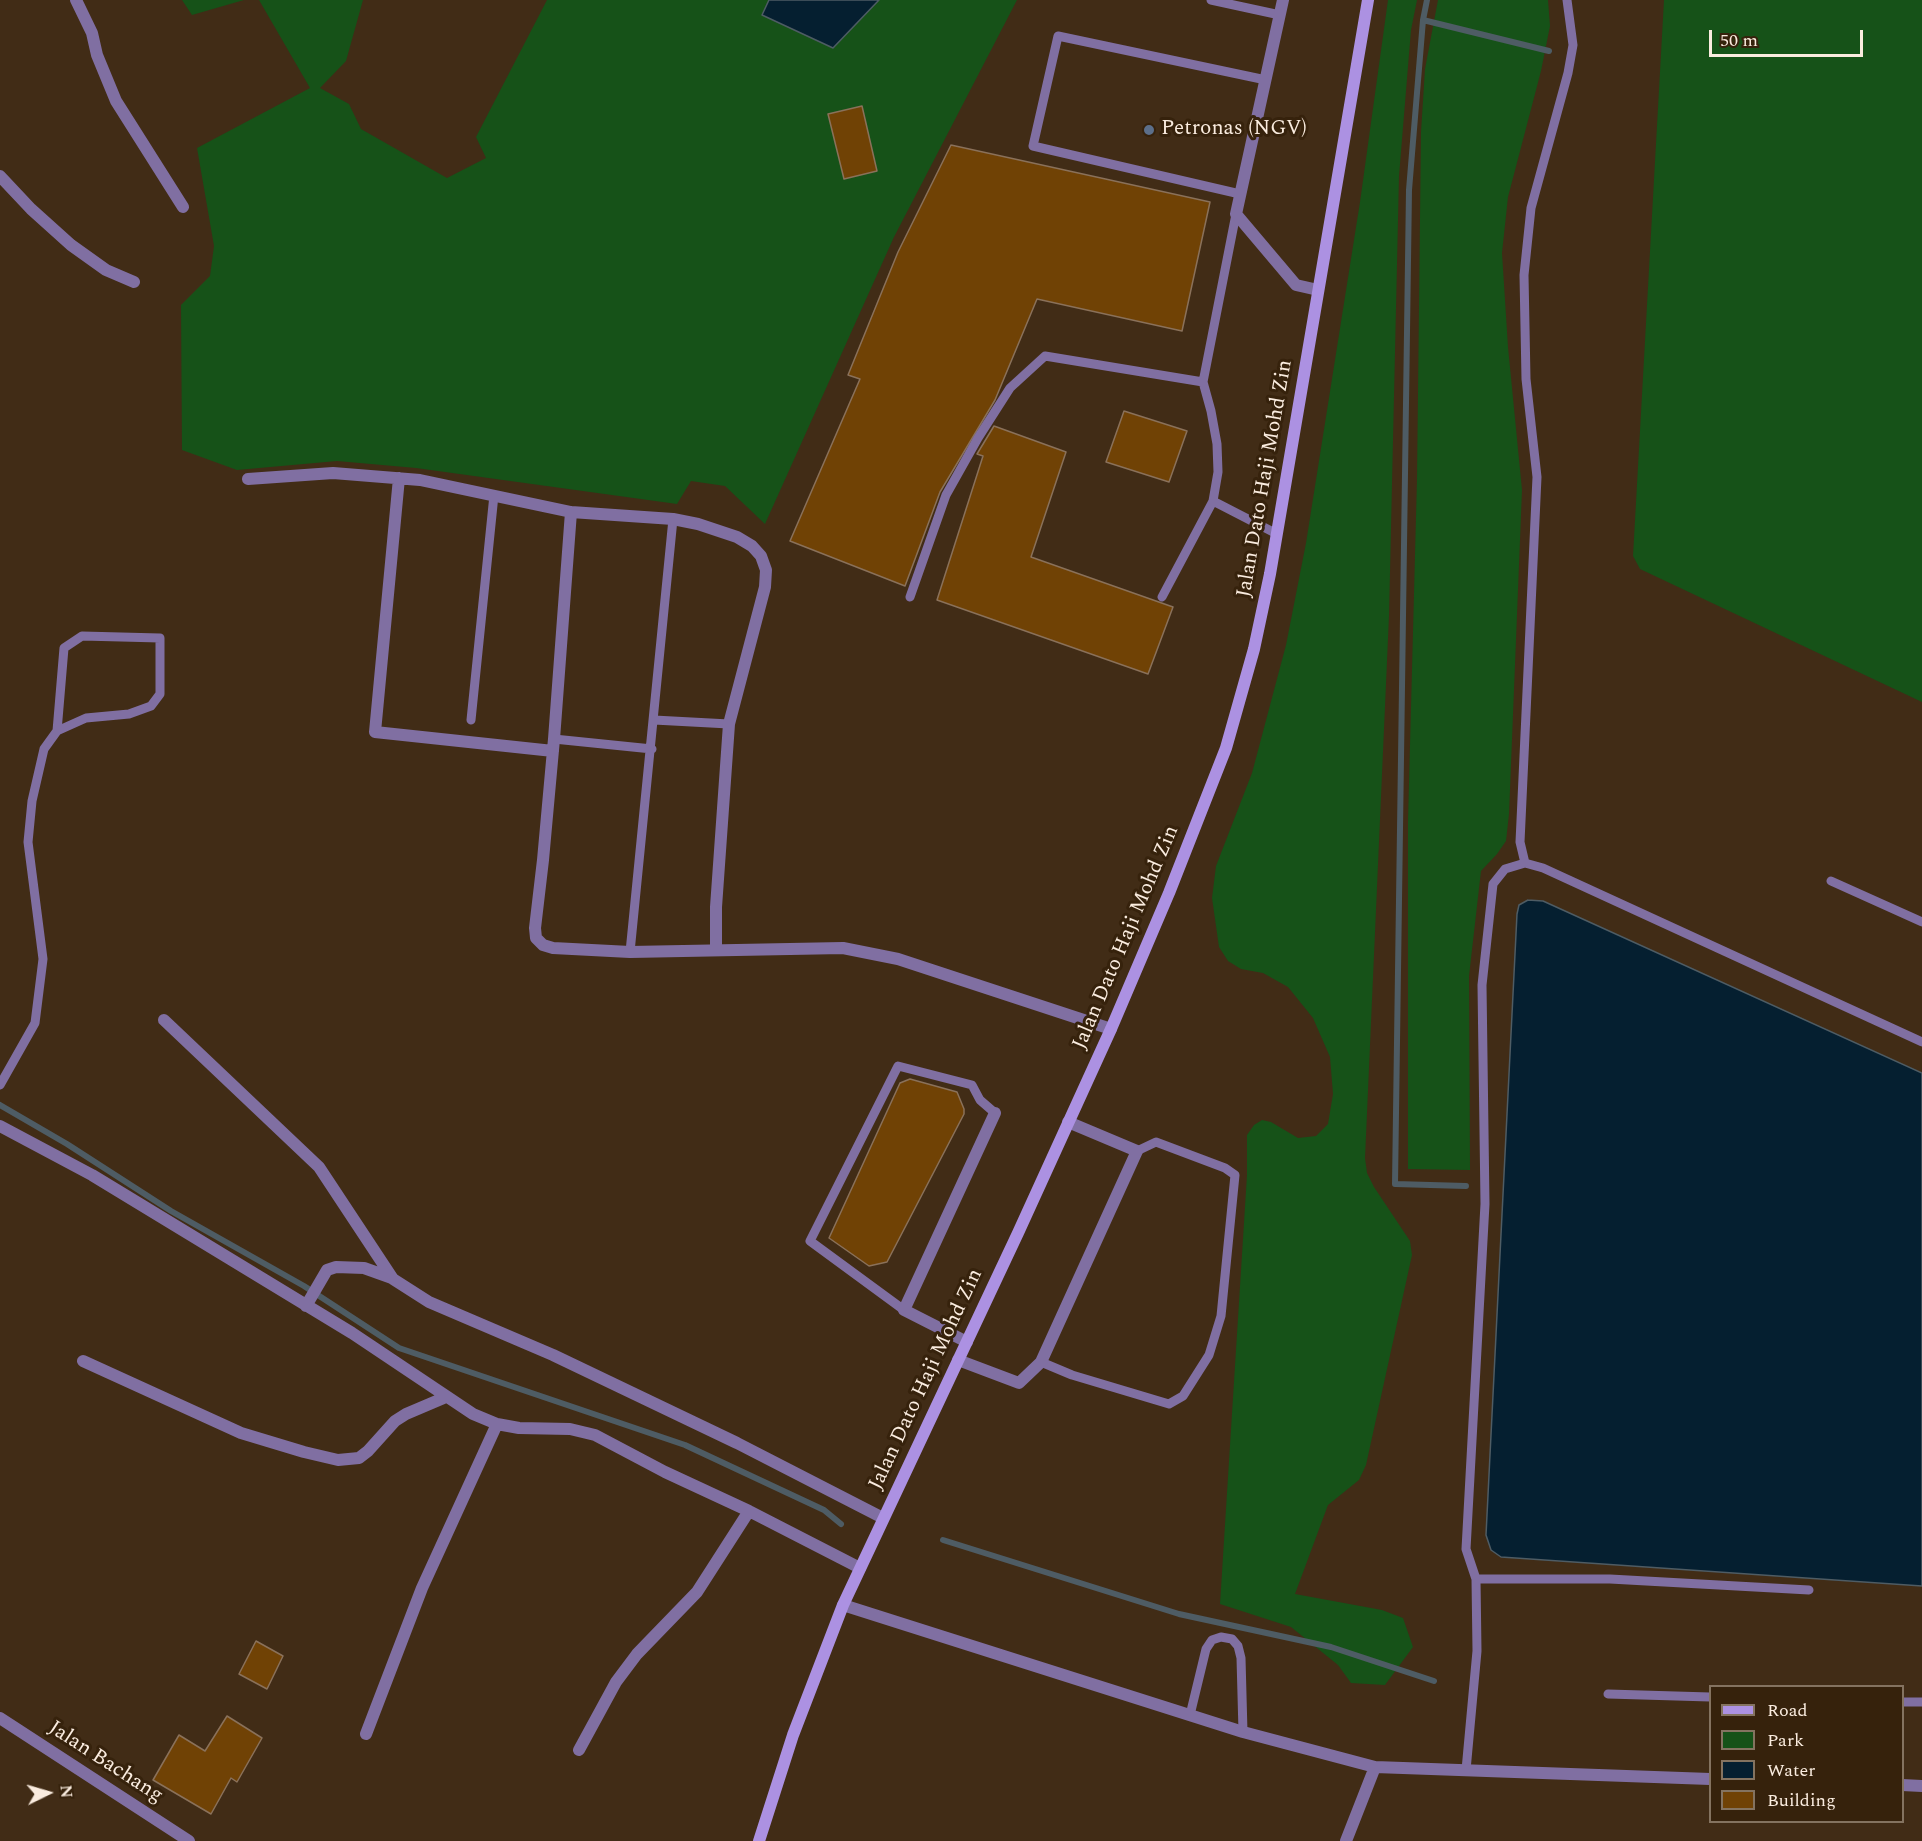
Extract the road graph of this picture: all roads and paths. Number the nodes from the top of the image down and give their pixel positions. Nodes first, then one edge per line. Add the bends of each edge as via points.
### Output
1 (76, 0) edge
2 (1211, 0) edge
3 (1283, 0) edge
4 (1368, 0) edge
5 (1567, 0) edge
6 (1280, 15) junction
7 (1266, 80) junction
8 (0, 176) edge
9 (1240, 194) junction
10 (183, 207) dead end
11 (1236, 214) junction
12 (134, 282) dead end
13 (1318, 290) junction
14 (1203, 382) junction
15 (399, 478) junction
16 (248, 479) dead end
17 (494, 495) junction
18 (1213, 501) junction
19 (571, 512) junction
20 (673, 519) junction
21 (1277, 534) junction
22 (910, 597) dead end
23 (1162, 597) dead end
24 (471, 720) dead end
25 (654, 720) junction
26 (729, 724) junction
27 (57, 731) junction
28 (553, 745) junction
29 (651, 749) junction
30 (1525, 863) junction
31 (1831, 880) dead end
32 (1922, 922) edge
33 (716, 949) junction
34 (630, 952) junction
35 (164, 1020) dead end
36 (1111, 1029) junction
37 (1922, 1042) edge
38 (0, 1084) edge
39 (995, 1113) joint
40 (1068, 1122) junction
41 (0, 1126) edge
42 (1137, 1151) junction
43 (393, 1279) junction
44 (307, 1303) junction
45 (904, 1310) junction
46 (967, 1342) junction
47 (958, 1360) junction
48 (83, 1361) dead end
49 (1041, 1362) junction
50 (446, 1397) junction
51 (497, 1424) junction
52 (749, 1511) junction
53 (884, 1518) junction
54 (860, 1568) junction
55 (1476, 1579) junction
56 (1809, 1590) dead end
57 (843, 1605) junction
58 (1608, 1694) dead end
59 (1709, 1697) edge
60 (1904, 1702) edge
61 (1922, 1702) edge
62 (1190, 1715) junction
63 (0, 1718) edge
64 (1243, 1732) junction
65 (366, 1734) dead end
66 (579, 1750) dead end
67 (1375, 1767) junction
68 (1467, 1770) junction
69 (1709, 1779) edge
70 (1904, 1785) edge
71 (1922, 1786) edge
72 (189, 1841) edge
73 (759, 1841) edge
74 (1346, 1841) edge

1 - 10 street via 116,101
2 - 6 lane
3 - 6 street
4 - 13 main road, Jalan Dato Haji Mohd Zin
5 - 30 lane via 1573,45 1531,208 1524,275 1526,379 1537,477 1520,842
6 - 7 street
7 - 9 street
7 - 9 lane via 1058,36 1033,146
8 - 12 street via 71,246 106,270
9 - 11 street
11 - 13 street via 1296,285
11 - 14 lane
13 - 21 main road, Jalan Dato Haji Mohd Zin
14 - 18 lane via 1216,444 1218,472
14 - 22 lane via 1045,356 1010,388 972,447 946,495
15 - 16 street via 333,473
15 - 17 street
15 - 28 street via 375,732
17 - 19 street
17 - 24 lane
18 - 21 lane
18 - 23 lane
19 - 20 street
19 - 28 street
20 - 25 lane
20 - 26 street via 745,542 761,556 766,570
21 - 36 main road, Jalan Dato Haji Mohd Zin via 1254,649 1226,748
25 - 26 lane
25 - 29 lane
26 - 33 street
27 - 27 lane via 64,648 82,636 160,638 160,694 151,706 129,714 86,718
27 - 38 lane via 44,748 28,842 43,959 35,1023
28 - 29 lane
28 - 34 street via 536,938 554,948
29 - 34 lane
30 - 37 lane
30 - 55 lane via 1505,869 1493,884 1482,985 1485,1204 1466,1549
31 - 32 lane
33 - 34 street
33 - 36 street via 843,948 898,959
35 - 43 street via 319,1167
36 - 40 main road, Jalan Dato Haji Mohd Zin
39 - 45 street
39 - 45 lane via 980,1100 972,1085 898,1066 810,1241
40 - 42 street
40 - 46 main road, Jalan Dato Haji Mohd Zin
41 - 44 street via 92,1175
42 - 49 street
42 - 49 lane via 1156,1142 1235,1175 1221,1316 1209,1355 1183,1396 1169,1404
43 - 44 street via 349,1266 336,1267 327,1270
43 - 53 street via 429,1302 553,1355
44 - 50 street
45 - 46 street
46 - 47 main road, Jalan Dato Haji Mohd Zin
47 - 49 street via 1019,1383
47 - 53 main road, Jalan Dato Haji Mohd Zin
48 - 50 street via 241,1433 338,1460 358,1458 395,1421
50 - 51 street
51 - 52 street via 570,1429 595,1435
51 - 65 street via 422,1588
52 - 54 street
52 - 66 street via 697,1592 637,1654 616,1682
53 - 54 main road, Jalan Dato Haji Mohd Zin
54 - 57 main road, Jalan Dato Haji Mohd Zin
55 - 56 lane via 1610,1579
55 - 68 lane via 1477,1651
57 - 62 street
57 - 73 main road, Jalan Dato Haji Mohd Zin via 793,1735
58 - 59 lane
60 - 61 lane
62 - 64 street
62 - 64 lane via 1206,1649 1212,1640 1232,1639 1241,1658
63 - 72 street, Jalan Bachang
64 - 67 street
67 - 68 street
67 - 74 street
68 - 69 street
70 - 71 street

